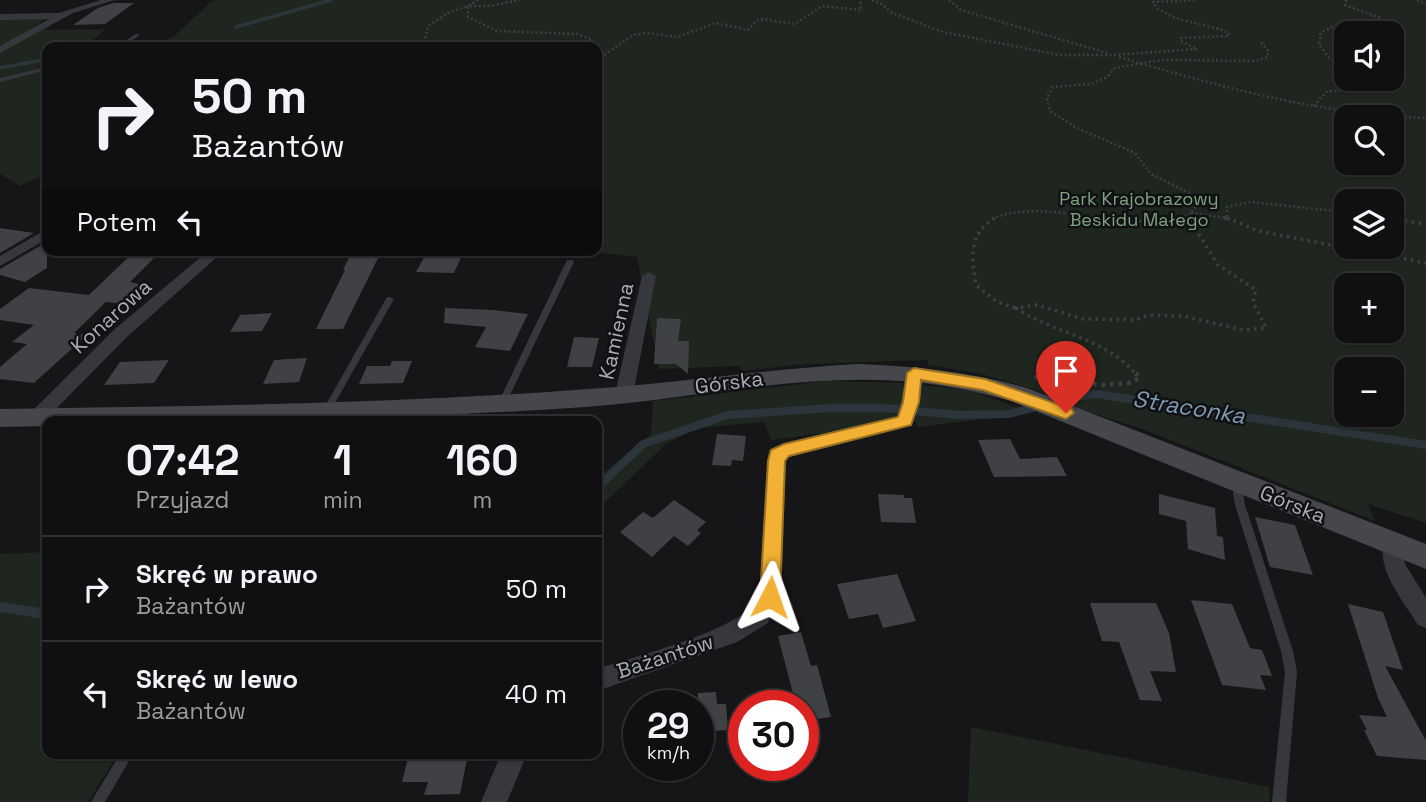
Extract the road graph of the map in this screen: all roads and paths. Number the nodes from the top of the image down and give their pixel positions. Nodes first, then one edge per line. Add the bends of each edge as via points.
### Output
1 (111, 0) edge
2 (478, 0) edge
3 (520, 0) edge
4 (860, 0) edge
5 (872, 0) edge
6 (949, 0) edge
7 (1196, 0) edge
8 (1346, 0) edge
9 (1417, 0) edge
10 (1426, 4) edge
11 (468, 6) junction
12 (61, 16) junction
13 (0, 17) edge
14 (1380, 21) edge
15 (1334, 26) edge
16 (138, 35) dead end
17 (126, 42) edge
18 (423, 42) edge
19 (590, 42) edge
20 (1261, 42) dead end
21 (0, 50) edge
22 (1114, 55) junction
23 (602, 58) edge
24 (1334, 61) edge
25 (1139, 63) junction
26 (42, 70) edge
27 (0, 80) edge
28 (1334, 88) edge
29 (1314, 106) junction
30 (1426, 118) edge
31 (1334, 211) edge
32 (1189, 214) junction
33 (1227, 218) junction
34 (1404, 221) edge
35 (1426, 224) edge
36 (42, 236) edge
37 (211, 256) edge
38 (0, 262) edge
39 (570, 262) dead end
40 (1426, 263) edge
41 (649, 276) dead end
42 (390, 299) dead end
43 (1016, 308) junction
44 (914, 373) junction
45 (1025, 386) junction
46 (624, 394) junction
47 (503, 401) junction
48 (328, 408) junction
49 (465, 412) edge
50 (94, 416) edge
51 (0, 418) edge
52 (36, 418) junction
53 (42, 418) edge
54 (1241, 483) junction
55 (1393, 544) junction
56 (1426, 557) edge
57 (1426, 618) edge
58 (602, 678) edge
59 (124, 759) edge
60 (512, 759) edge
61 (98, 802) edge
62 (495, 802) edge
63 (1279, 802) edge

1 - 12 street
2 - 11 path
3 - 11 path
4 - 23 path via 861,10 816,8 803,22 793,24 757,19 748,30 716,23 677,37 640,33
5 - 22 path via 890,12 943,32 1059,55
6 - 22 path via 961,10
7 - 22 path via 1153,2 1170,17 1217,27 1229,36 1181,38 1197,48
8 - 14 path via 1345,5
9 - 10 path
11 - 18 path via 428,26
11 - 19 path via 468,17 497,31 577,34 592,39
12 - 13 street
12 - 21 street
15 - 24 path via 1321,32 1319,44
16 - 17 lane
20 - 25 path via 1268,57 1255,61
22 - 25 path
25 - 29 path via 1177,76
25 - 32 path via 1115,68 1091,84 1053,87 1047,98 1050,111 1135,153 1151,174 1189,193 1197,205
26 - 27 lane
28 - 29 path via 1320,94
29 - 30 path
31 - 33 path via 1250,202 1227,207
32 - 33 path
32 - 43 path via 1123,220 1053,214 995,217 972,244 976,285 997,302
32 - 43 path via 1218,264 1256,290 1254,302 1266,327 1243,330 1183,316 1083,319 1037,304
33 - 40 path via 1258,231
34 - 35 path
36 - 38 street
37 - 52 street, Konarowa via 121,333
39 - 47 lane
41 - 46 street, Kamienna
42 - 48 lane
43 - 45 path via 1046,327 1090,340 1130,365 1140,378 1132,383
44 - 45 street, Górska
44 - 46 street, Górska via 818,373
44 - 58 street, Bażantów via 909,410 900,424 777,455 770,597 762,616 729,635
45 - 54 street, Górska via 1066,413
46 - 47 street, Górska
47 - 49 street, Górska
48 - 49 street, Górska
48 - 50 street, Górska
51 - 52 street, Górska
52 - 53 street, Górska
54 - 55 street, Górska
54 - 63 lane via 1240,505 1291,672
55 - 56 street, Górska
55 - 57 street via 1395,566
59 - 61 lane
60 - 62 street

